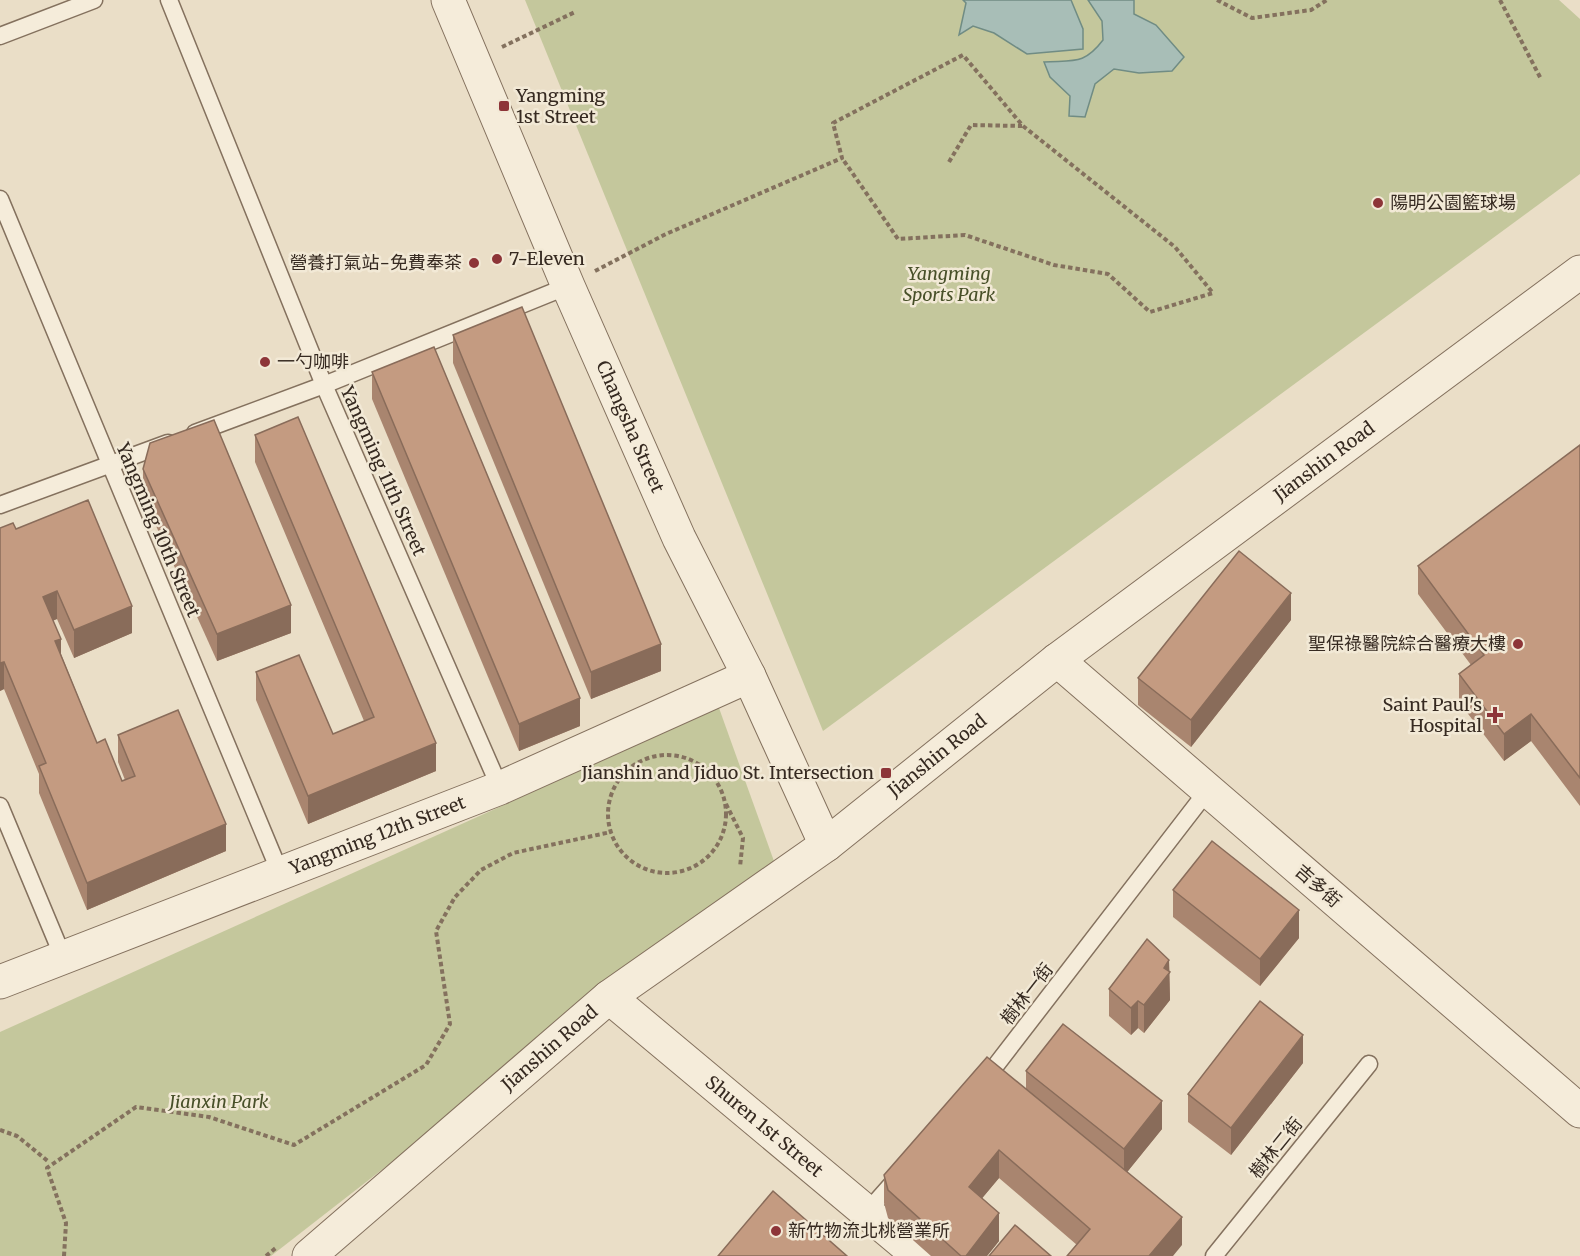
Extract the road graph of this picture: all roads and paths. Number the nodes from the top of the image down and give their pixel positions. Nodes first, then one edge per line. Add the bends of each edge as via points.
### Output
1 (94, 0) edge
2 (169, 0) edge
3 (448, 0) edge
4 (1217, 0) edge
5 (1327, 0) edge
6 (1500, 0) edge
7 (575, 12) dead end
8 (0, 36) edge
9 (474, 61) junction
10 (1541, 79) dead end
11 (1023, 126) junction
12 (842, 158) junction
13 (949, 162) dead end
14 (0, 199) edge
15 (1580, 272) edge
16 (568, 286) junction
17 (324, 385) junction
18 (109, 465) junction
19 (0, 504) edge
20 (1057, 660) junction
21 (749, 676) junction
22 (500, 788) junction
23 (1208, 790) junction
24 (0, 806) edge
25 (611, 832) junction
26 (826, 845) junction
27 (280, 875) junction
28 (63, 957) junction
29 (0, 982) edge
30 (609, 997) junction
31 (1369, 1064) dead end
32 (973, 1094) edge
33 (1580, 1111) edge
34 (0, 1130) edge
35 (912, 1161) edge
36 (49, 1162) dead end
37 (867, 1212) junction
38 (64, 1256) edge
39 (309, 1256) edge
40 (919, 1256) edge
41 (1214, 1256) edge

1 - 8 lane
2 - 17 lane, Yangming 11th Street
3 - 9 street, Changsha Street
4 - 5 path via 1252,18 1311,10
6 - 10 path
7 - 9 path
9 - 16 street, Changsha Street
11 - 12 path via 963,55 833,123
11 - 12 path via 1175,247 1213,293 1150,312 1108,274 1054,265 965,235 898,239
11 - 13 path via 971,125
12 - 16 path via 666,234
14 - 18 lane, Yangming 10th Street
15 - 20 street, Jianshin Road
16 - 17 lane
16 - 21 street, Changsha Street via 679,538
17 - 18 lane
17 - 22 lane, Yangming 11th Street
18 - 19 lane
18 - 27 lane, Yangming 10th Street
20 - 23 street, 吉多街
20 - 26 street, Jianshin Road
21 - 22 street, Yangming 12th Street
21 - 26 street, Changsha Street
22 - 27 street, Yangming 12th Street
23 - 32 lane, 樹林一街
23 - 33 street, 吉多街
24 - 28 lane
25 - 25 path via 611,794 635,764 653,756 692,759 720,786 726,824 708,858 691,869 672,873 652,871 634,863 620,850
25 - 38 path via 513,854 481,870 455,897 436,931 450,1024 426,1065 294,1145 209,1118 136,1107 47,1168 66,1223
26 - 30 street, Jianshin Road
27 - 28 street, Yangming 12th Street
28 - 29 street, Yangming 12th Street
30 - 37 street, Shuren 1st Street
30 - 39 street, Jianshin Road
31 - 41 lane, 樹林二街
34 - 36 path via 16,1136
35 - 37 lane
37 - 40 street, Shuren 1st Street

